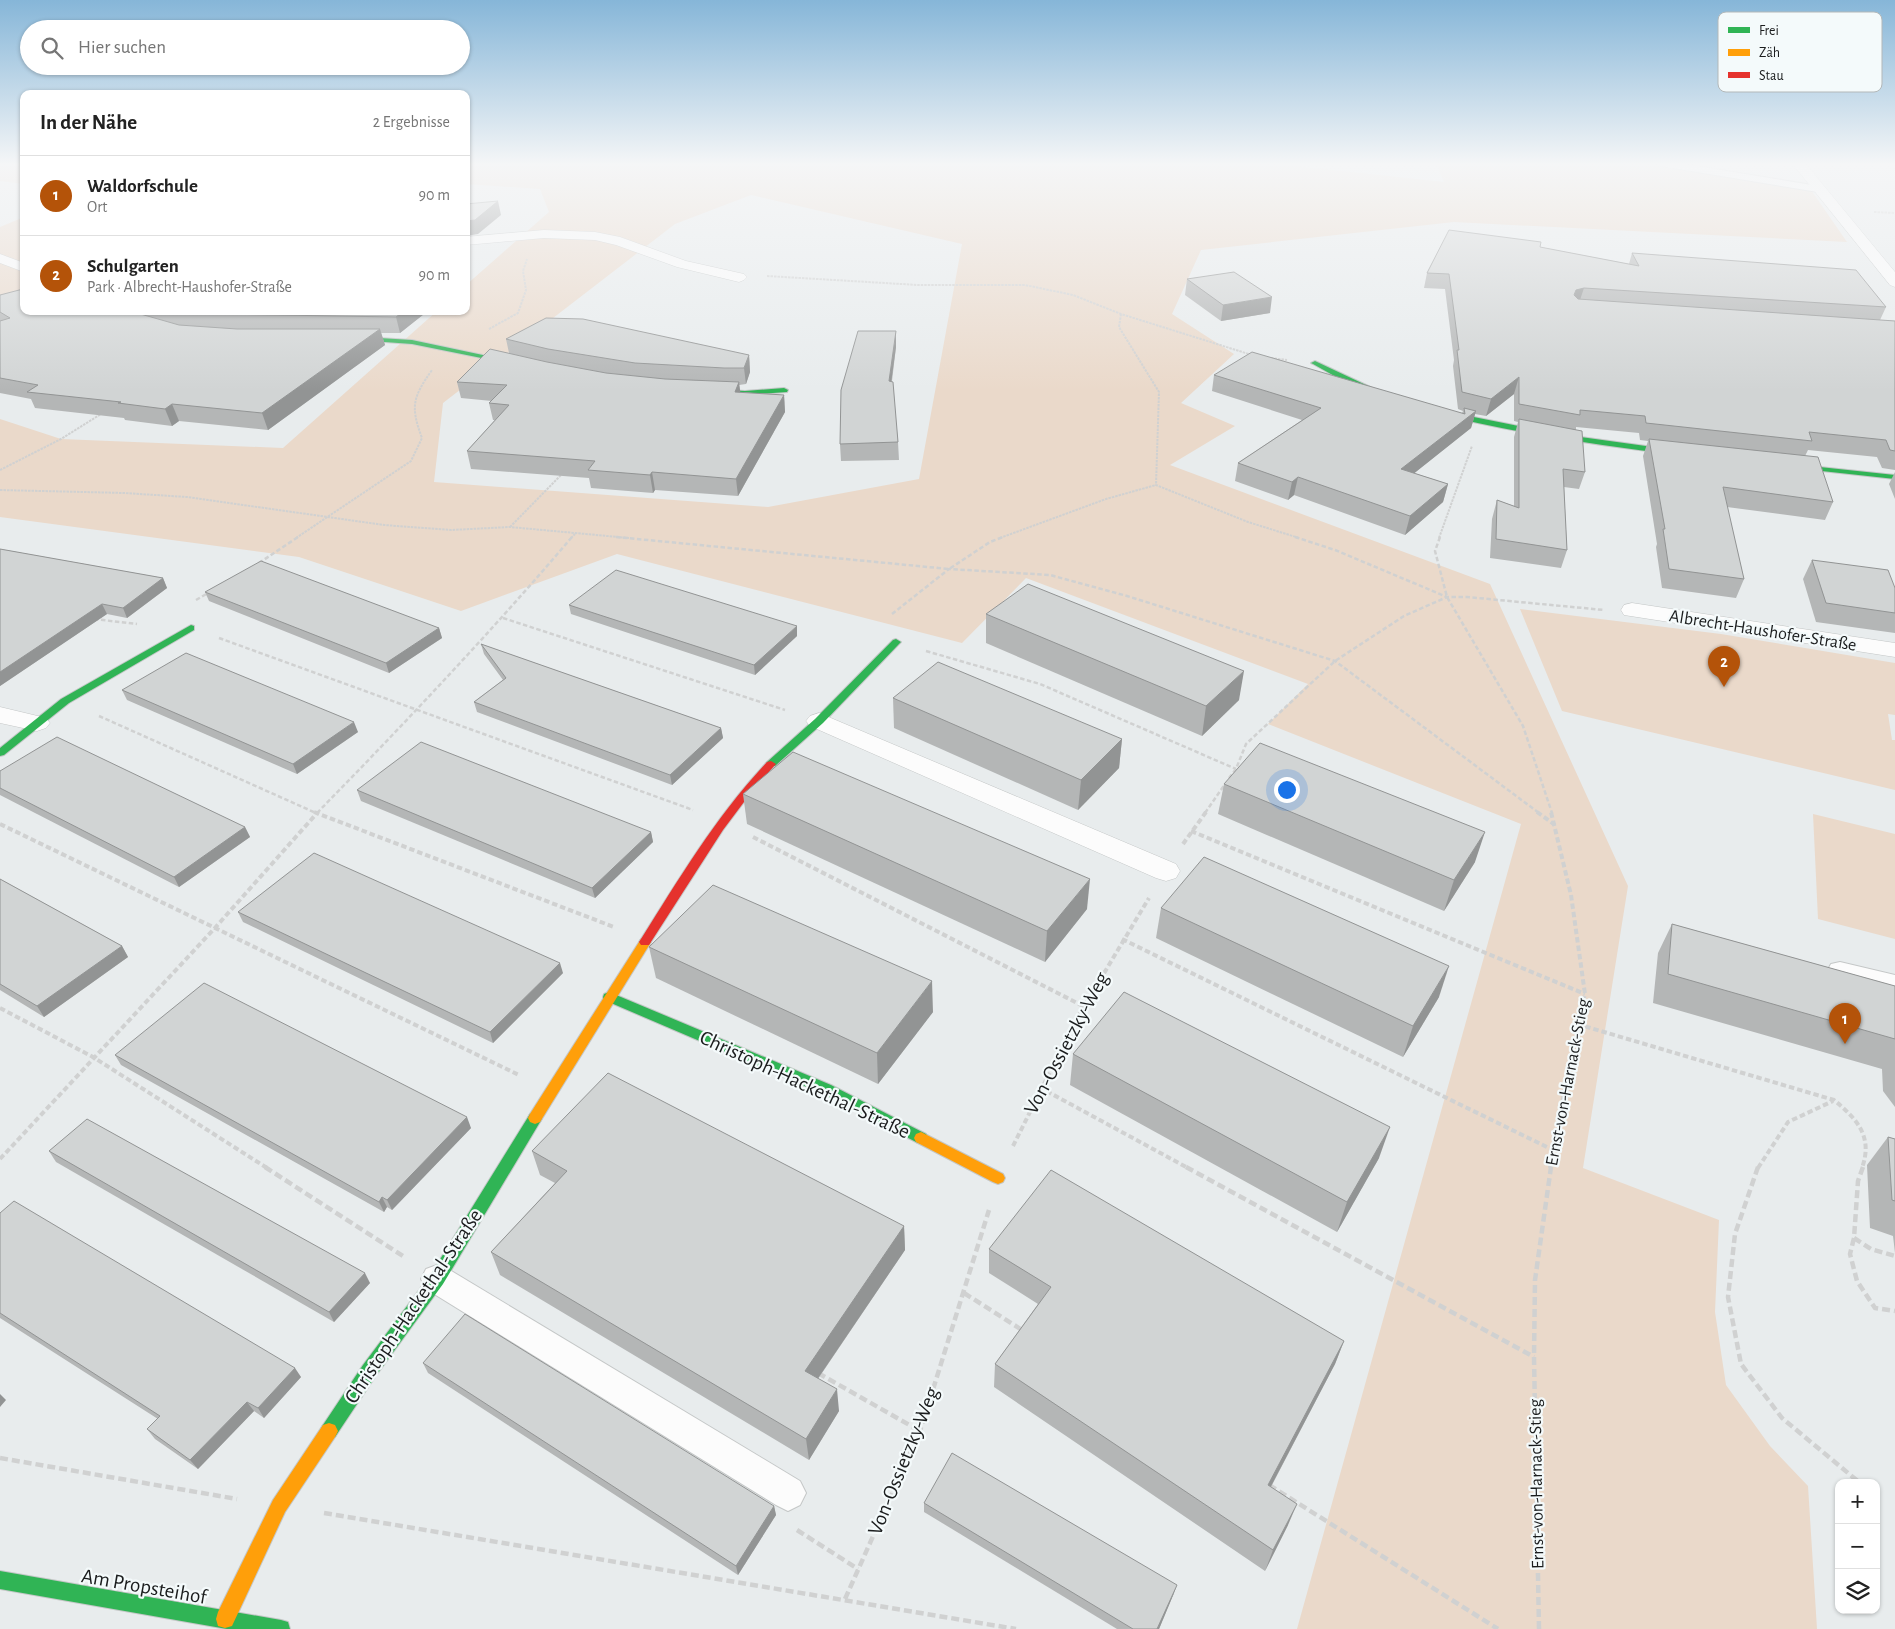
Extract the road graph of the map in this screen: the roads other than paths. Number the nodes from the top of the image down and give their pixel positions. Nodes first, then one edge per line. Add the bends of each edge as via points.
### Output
1 (488, 239) edge
2 (607, 239) edge
3 (1859, 239) edge
4 (470, 241) edge
5 (0, 257) edge
6 (20, 258) edge
7 (20, 266) edge
8 (739, 277) road end
9 (1895, 282) edge
10 (331, 338) edge
11 (1315, 363) road end
12 (530, 367) edge
13 (698, 390) edge
14 (784, 390) dead end
15 (1390, 396) edge
16 (1424, 408) edge
17 (1692, 454) edge
18 (1770, 463) edge
19 (1895, 477) edge
20 (1632, 610) road end
21 (192, 628) road end
22 (896, 642) road end
23 (1895, 650) edge
24 (0, 715) edge
25 (819, 721) junction
26 (37, 723) junction
27 (0, 753) edge
28 (1166, 871) road end
29 (1821, 966) edge
30 (1895, 985) edge
31 (609, 997) junction
32 (998, 1178) road end
33 (437, 1279) junction
34 (788, 1492) dead end
35 (0, 1580) edge
36 (225, 1619) junction
37 (281, 1629) edge

1 - 4 street
2 - 8 street via 682,264
3 - 9 street
5 - 6 street
5 - 7 street
10 - 12 street via 413,341
11 - 15 street via 1357,385
13 - 14 street via 745,393
16 - 17 street via 1585,442
18 - 19 street
20 - 23 street, Albrecht-Haushofer-Straße
21 - 26 street via 65,701
22 - 25 street, Christoph-Hackethal-Straße
24 - 26 street
25 - 28 street
25 - 31 street, Christoph-Hackethal-Straße via 748,787
26 - 27 street
29 - 30 lane
31 - 32 street, Christoph-Hackethal-Straße via 826,1089
31 - 33 street, Christoph-Hackethal-Straße
33 - 34 lane
33 - 36 street, Christoph-Hackethal-Straße via 369,1371 279,1506
35 - 36 street, Am Propsteihof
36 - 37 street, Am Propsteihof

